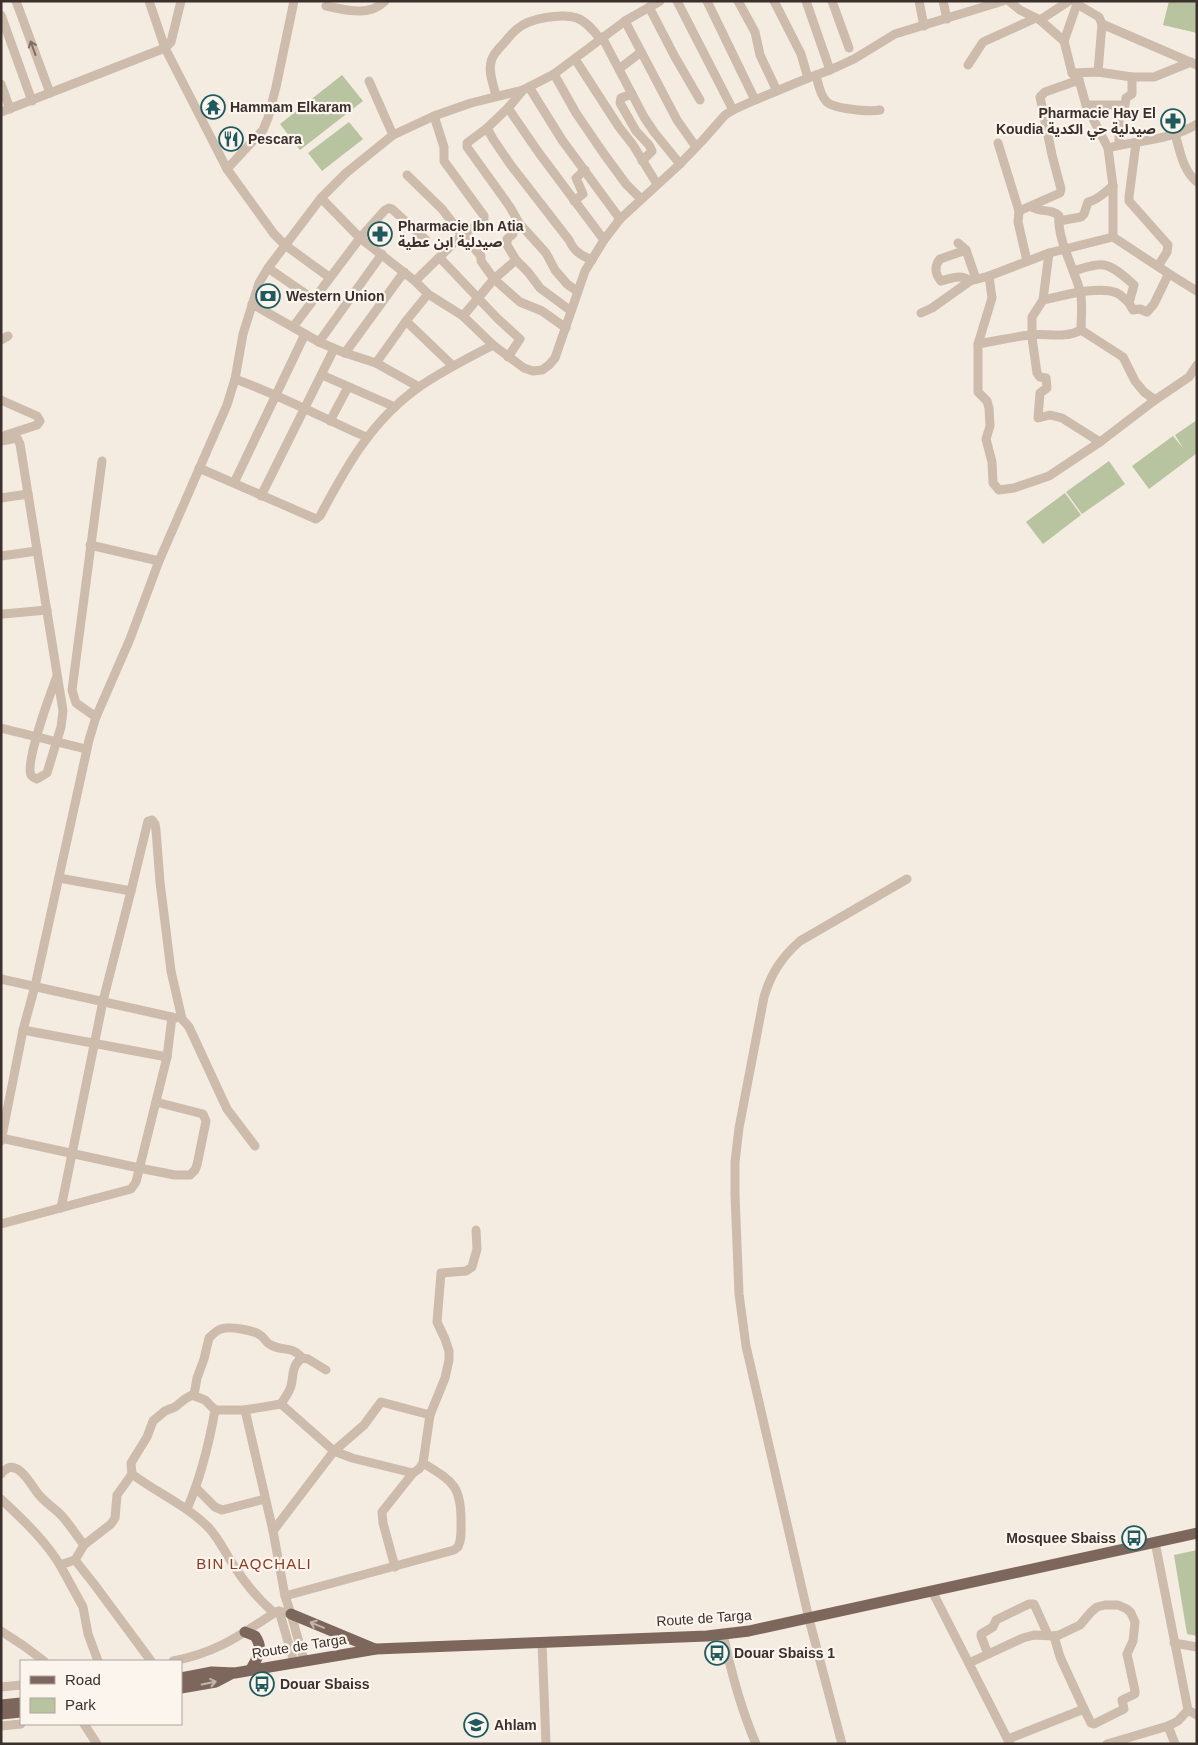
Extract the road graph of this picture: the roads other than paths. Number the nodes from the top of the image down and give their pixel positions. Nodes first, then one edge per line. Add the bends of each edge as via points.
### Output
1 (16, 1) edge
2 (148, 1) edge
3 (181, 1) edge
4 (294, 1) edge
5 (385, 1) edge
6 (660, 1) edge
7 (678, 1) edge
8 (707, 1) edge
9 (738, 1) edge
10 (774, 1) edge
11 (806, 1) edge
12 (832, 1) edge
13 (919, 1) edge
14 (943, 1) edge
15 (1003, 1) edge
16 (1009, 1) edge
17 (1074, 2) edge
18 (976, 5) edge
19 (326, 6) dead end
20 (649, 8) junction
21 (1, 15) edge
22 (947, 19) junction
23 (1038, 19) junction
24 (625, 21) junction
25 (1102, 24) junction
26 (924, 26) junction
27 (601, 38) junction
28 (1064, 41) junction
29 (165, 48) junction
30 (849, 48) dead end
31 (641, 52) junction
32 (575, 59) junction
33 (1194, 64) edge
34 (968, 65) dead end
35 (619, 69) junction
36 (830, 70) junction
37 (1098, 72) junction
38 (1072, 73) junction
39 (554, 74) junction
40 (812, 76) junction
41 (1132, 77) junction
42 (1079, 80) junction
43 (369, 81) dead end
44 (1, 84) edge
45 (526, 88) junction
46 (777, 91) junction
47 (50, 93) junction
48 (632, 94) junction
49 (496, 96) junction
50 (700, 100) dead end
51 (756, 100) junction
52 (32, 101) junction
53 (1086, 105) junction
54 (1120, 106) junction
55 (508, 108) junction
56 (733, 110) junction
57 (880, 110) dead end
58 (6, 111) edge
59 (434, 116) junction
60 (1197, 124) edge
61 (487, 128) junction
62 (1175, 134) junction
63 (393, 136) junction
64 (1136, 143) junction
65 (998, 144) dead end
66 (1119, 145) junction
67 (696, 147) junction
68 (1108, 148) junction
69 (642, 161) junction
70 (680, 164) junction
71 (227, 169) junction
72 (585, 170) junction
73 (407, 175) dead end
74 (1197, 182) edge
75 (657, 184) junction
76 (1113, 186) junction
77 (321, 198) junction
78 (641, 199) junction
79 (574, 201) junction
80 (1032, 206) junction
81 (1019, 211) junction
82 (620, 219) junction
83 (1059, 221) junction
84 (519, 222) junction
85 (462, 235) junction
86 (1112, 237) junction
87 (360, 238) junction
88 (426, 240) dead end
89 (604, 240) junction
90 (958, 243) dead end
91 (285, 245) junction
92 (1065, 249) junction
93 (966, 250) junction
94 (1048, 253) junction
95 (382, 254) junction
96 (440, 258) junction
97 (516, 260) junction
98 (592, 260) junction
99 (1028, 261) junction
100 (1158, 266) junction
101 (268, 268) junction
102 (1072, 271) junction
103 (404, 272) junction
104 (1168, 275) junction
105 (988, 276) junction
106 (330, 277) junction
107 (494, 279) junction
108 (973, 280) junction
109 (415, 281) junction
110 (577, 291) junction
111 (1197, 291) edge
112 (1080, 292) junction
113 (428, 294) junction
114 (478, 298) junction
115 (313, 299) junction
116 (1043, 300) junction
117 (1129, 303) junction
118 (252, 304) junction
119 (571, 311) junction
120 (921, 313) dead end
121 (462, 316) junction
122 (406, 321) junction
123 (293, 327) junction
124 (566, 328) junction
125 (1081, 330) junction
126 (305, 334) junction
127 (1031, 335) junction
128 (319, 342) junction
129 (978, 344) junction
130 (493, 345) junction
131 (334, 349) junction
132 (345, 353) junction
133 (508, 356) junction
134 (376, 363) junction
135 (1197, 365) edge
136 (453, 366) junction
137 (322, 375) junction
138 (235, 379) junction
139 (348, 387) junction
140 (419, 387) junction
141 (277, 395) junction
142 (1, 400) edge
143 (1155, 400) junction
144 (395, 407) junction
145 (304, 409) junction
146 (330, 421) junction
147 (1, 437) edge
148 (366, 437) junction
149 (1, 441) edge
150 (1100, 442) junction
151 (102, 461) dead end
152 (199, 468) junction
153 (234, 483) junction
154 (28, 494) junction
155 (261, 496) junction
156 (1, 498) edge
157 (90, 545) junction
158 (37, 551) junction
159 (1, 556) edge
160 (159, 561) junction
161 (47, 610) junction
162 (2, 614) dead end
163 (57, 676) junction
164 (96, 717) junction
165 (1, 728) edge
166 (37, 738) junction
167 (55, 742) junction
168 (86, 749) junction
169 (59, 878) junction
170 (906, 880) dead end
171 (131, 891) junction
172 (1, 979) edge
173 (35, 986) junction
174 (104, 1000) junction
175 (177, 1018) junction
176 (23, 1030) junction
177 (94, 1044) junction
178 (167, 1057) junction
179 (156, 1102) junction
180 (1, 1139) edge
181 (255, 1146) dead end
182 (72, 1153) junction
183 (139, 1168) junction
184 (61, 1208) junction
185 (1, 1224) edge
186 (476, 1230) dead end
187 (302, 1358) junction
188 (326, 1370) dead end
189 (194, 1395) junction
190 (281, 1404) junction
191 (215, 1410) junction
192 (245, 1410) junction
193 (430, 1415) junction
194 (334, 1451) junction
195 (423, 1464) junction
196 (413, 1473) junction
197 (1, 1474) edge
198 (132, 1474) junction
199 (196, 1488) junction
200 (1, 1499) edge
201 (265, 1499) junction
202 (187, 1509) junction
203 (273, 1531) junction
204 (1197, 1533) edge
205 (1155, 1542) junction
206 (84, 1545) junction
207 (75, 1560) junction
208 (60, 1565) junction
209 (395, 1567) junction
210 (932, 1591) junction
211 (285, 1596) junction
212 (276, 1612) junction
213 (291, 1614) junction
214 (809, 1619) junction
215 (1, 1631) edge
216 (246, 1632) junction
217 (723, 1634) junction
218 (1051, 1636) junction
219 (542, 1642) junction
220 (1174, 1643) junction
221 (1197, 1647) edge
222 (376, 1650) junction
223 (988, 1654) junction
224 (43, 1660) edge
225 (98, 1660) edge
226 (150, 1660) edge
227 (178, 1660) edge
228 (299, 1661) junction
229 (969, 1663) junction
230 (251, 1669) junction
231 (235, 1673) junction
232 (182, 1678) edge
233 (20, 1685) edge
234 (1, 1687) edge
235 (182, 1688) edge
236 (20, 1703) edge
237 (1, 1705) edge
238 (1084, 1709) junction
239 (1188, 1710) junction
240 (20, 1712) edge
241 (1, 1714) edge
242 (1197, 1715) edge
243 (20, 1724) edge
244 (85, 1725) edge
245 (1, 1726) edge
246 (1168, 1726) junction
247 (1009, 1741) edge
248 (96, 1744) edge
249 (546, 1744) edge
250 (756, 1744) edge
251 (842, 1744) edge
252 (1107, 1744) edge
253 (1175, 1744) edge

47 -> 1 street
2 - 29 street
3 - 29 street via 171,42
4 - 71 street via 268,118 263,130
5 - 19 street via 378,7 357,12
6 - 20 street
7 - 56 street
8 - 51 street
9 - 46 street via 755,32 760,55
10 - 40 street
11 - 36 street
12 - 30 street
13 - 26 street
14 - 22 street
15 - 18 street
16 - 23 street
17 - 23 street
17 - 25 street via 1099,17
17 - 28 street
18 - 22 street
20 - 24 street
20 - 50 street
21 - 52 street
22 - 26 street
23 - 28 street
23 - 34 street via 983,42
24 - 27 street
24 - 31 street
25 - 33 street
25 - 37 street
26 - 36 street via 895,34
27 - 32 street
27 - 35 street
27 - 49 street via 578,18 545,18 518,28 491,60
28 - 38 street
29 - 47 street
29 - 71 street
31 - 35 street
31 - 67 street via 677,120
32 - 39 street
32 - 69 street
33 - 41 street via 1154,77
35 - 48 street
36 - 40 street
37 - 38 street
37 - 41 street
38 - 42 street
39 - 45 street
39 - 78 street via 604,154
40 - 46 street
40 - 57 street via 829,104 867,111
41 - 54 street via 1132,94 1126,98 1125,105
42 - 53 street
42 - 80 street via 1045,92 1040,97 1061,191
43 - 63 street
44 - 58 street
45 - 49 street
45 - 55 street
45 - 72 street
46 - 51 street
47 - 52 street
48 - 69 street via 621,98 620,103 636,132 652,151
48 - 70 street via 654,132
49 - 59 street
51 - 56 street
52 - 58 street
53 - 54 street
53 - 68 street
54 - 66 street
55 - 61 street
55 - 79 street
56 - 67 street
59 - 63 street
59 - 85 street via 444,148 444,161 484,216 484,221
60 - 62 street
61 - 84 street via 467,143 467,147
61 - 98 street via 574,249
62 - 64 street
62 - 74 street via 1187,170
63 - 77 street via 346,173
64 - 66 street
64 - 100 street via 1129,201 1168,245
65 - 81 street
66 - 68 street
67 - 70 street
68 - 76 street
69 - 75 street
70 - 75 street
71 - 91 street
72 - 79 street via 576,178 583,194
72 - 82 street
73 - 85 street
75 - 78 street
76 - 83 street via 1098,200 1088,202 1081,217
76 - 86 street
77 - 87 street
77 - 91 street
78 - 82 street
79 - 89 street
80 - 81 street
80 - 83 street via 1037,210 1057,213
81 - 99 street via 1018,222
82 - 89 street
83 - 92 street
84 - 97 street via 506,242
84 - 110 street via 546,253 555,270
85 - 96 street
85 - 107 street
86 - 92 street
86 - 100 street
87 - 88 street via 389,208
87 - 95 street
87 - 106 street
89 - 98 street
90 - 93 street
91 - 101 street
91 - 106 street
92 - 94 street
92 - 102 street
93 - 108 street
93 - 108 street via 940,259 936,270 941,281 963,277
94 - 99 street
94 - 116 street
95 - 103 street
95 - 128 street
96 - 109 street
96 - 114 street
97 - 107 street
97 - 119 street via 540,288
98 - 110 street
99 - 105 street
100 - 104 street
101 - 115 street
101 - 118 street
102 - 112 street
102 - 117 street via 1099,265 1109,267 1134,285
103 - 109 street
103 - 132 street
104 - 111 street
104 - 117 street via 1147,312 1133,310
105 - 108 street
105 - 129 street via 992,298
106 - 115 street
107 - 114 street
107 - 124 street via 520,302 542,311
108 - 120 street
109 - 113 street
110 - 119 street
112 - 116 street
112 - 117 street via 1118,293
112 - 125 street
113 - 121 street
113 - 122 street
114 - 121 street
114 - 133 street via 520,339
115 - 123 street
116 - 127 street via 1032,317
118 - 123 street
118 - 138 street
119 - 124 street
121 - 130 street
122 - 134 street
122 - 136 street
123 - 126 street
124 - 133 street via 555,358 542,370 524,368
125 - 127 street via 1059,335
125 - 143 street via 1123,357 1144,392
126 - 128 street
126 - 141 street
127 - 129 street
127 - 150 street via 1037,373 1046,378 1047,388 1040,393 1038,418 1050,415 1062,418
128 - 131 street
129 - 150 street via 978,392 988,401 990,426 986,439 993,484 999,490 1049,476
130 - 133 street
130 - 136 street
131 - 132 street
131 - 137 street
132 - 134 street
134 - 140 street
135 - 143 street via 1189,377
136 - 140 street
137 - 139 street
137 - 145 street
138 - 141 street
138 - 152 street
139 - 144 street
139 - 146 street
140 - 144 street
141 - 145 street
141 - 153 street
142 - 147 street via 40,420 37,425
143 - 150 street
144 - 148 street
145 - 146 street
145 - 155 street
146 - 148 street
148 - 155 street via 318,518 312,519
149 - 154 street via 17,438 20,441
151 - 157 street
152 - 153 street
152 - 160 street
153 - 155 street
154 - 156 street
154 - 158 street
157 - 160 street
157 - 164 street via 72,690 76,703
158 - 159 street
158 - 161 street
160 - 164 street
161 - 162 street
161 - 163 street
163 - 166 street
163 - 167 street via 63,711
164 - 168 street
165 - 166 street
166 - 167 street
166 - 167 street via 30,769 33,778 37,779 47,773
167 - 168 street
168 - 169 street
169 - 171 street
169 - 173 street
170 - 214 street via 800,941 777,966 764,997 739,1128 735,1195 739,1294 746,1344
171 - 174 street
171 - 175 street via 148,822 152,820 156,830
172 - 173 street
173 - 174 street
173 - 176 street
174 - 175 street
174 - 177 street
175 - 178 street
175 - 181 street via 189,1027 227,1109
176 - 177 street
176 - 180 street
177 - 178 street
177 - 182 street
178 - 179 street
179 - 183 street
179 - 183 street via 204,1114 206,1121 196,1170 187,1175 175,1175
180 - 182 street
182 - 183 street
182 - 184 street
183 - 184 street via 131,1189
184 - 185 street
186 - 193 street via 477,1249 472,1267 466,1271 441,1273 437,1322 449,1351 449,1360
187 - 188 street
187 - 189 street via 292,1349 272,1346 260,1334 249,1330 221,1329 209,1338
187 - 190 street via 293,1370 291,1386
189 - 191 street
189 - 198 street via 153,1421 132,1463
190 - 192 street
190 - 194 street
191 - 192 street
191 - 199 street
192 - 201 street
193 - 194 street via 381,1402 364,1425
193 - 195 street
194 - 196 street
194 - 203 street
195 - 196 street
195 - 209 street via 447,1478 460,1495 460,1543 454,1550
196 - 209 street via 382,1512
197 - 206 street via 10,1468 29,1479 40,1497 62,1517
198 - 202 street
198 - 206 street via 117,1495 112,1524
199 - 201 street via 222,1510
199 - 202 street
200 - 208 street via 51,1550
201 - 203 street
202 - 212 street via 214,1534 262,1603
203 - 211 street
204 - 205 main road, Route de Targa
205 - 210 main road, Route de Targa
205 - 220 street
206 - 207 street
207 - 208 street
207 - 226 street
208 - 225 street via 83,1608
209 - 211 street
210 - 214 main road, Route de Targa
210 - 229 street
211 - 213 street
212 - 213 street
212 - 216 street
212 - 228 street
222 -> 213 main road
213 - 228 street
214 - 217 main road, Route de Targa
214 - 251 street
215 - 224 street
216 - 227 street via 217,1649
216 - 230 main road via 255,1636 260,1649
217 - 219 main road, Route de Targa
217 - 250 street
218 - 223 street via 1023,1638
218 - 223 street via 1034,1604 1029,1604 996,1620 993,1627 981,1634
218 - 238 street
218 - 238 street via 1075,1628 1091,1612 1105,1605 1118,1605 1132,1613 1135,1622 1133,1641 1127,1654 1135,1694 1122,1700 1123,1710 1094,1724
219 - 222 main road, Route de Targa
219 - 249 street
220 - 221 street
220 - 239 street
222 - 228 main road, Route de Targa
223 - 229 street
228 - 230 main road, Route de Targa
229 - 247 street
230 - 231 main road, Route de Targa
231 - 232 main road, Route de Targa via 212,1672
235 -> 231 main road, Route de Targa via 216,1682
233 - 234 street
236 - 237 main road
238 - 247 street
239 - 242 street
239 - 246 street
240 - 241 main road
243 - 245 street
244 - 248 street
246 - 252 street
246 - 253 street

